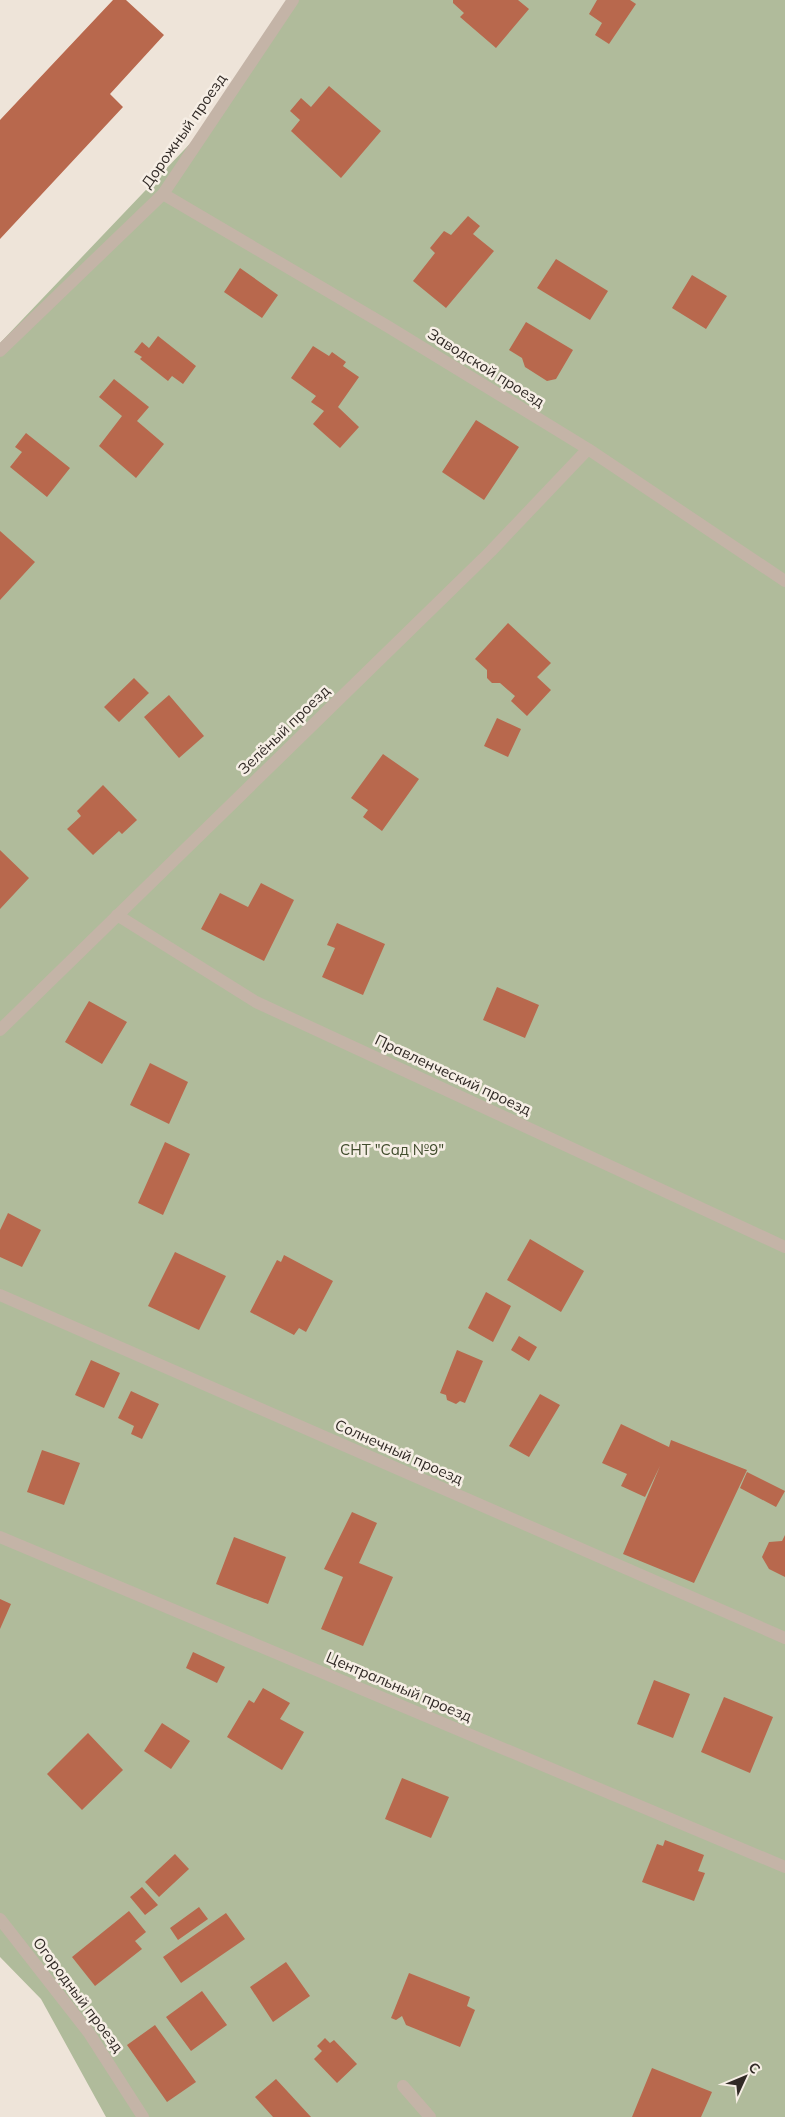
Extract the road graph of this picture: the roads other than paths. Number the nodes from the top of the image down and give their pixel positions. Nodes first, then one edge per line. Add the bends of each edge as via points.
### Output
1 (293, 0) edge
2 (163, 194) junction
3 (0, 351) edge
4 (588, 449) junction
5 (785, 581) edge
6 (118, 915) junction
7 (0, 1030) edge
8 (785, 1247) edge
9 (0, 1295) edge
10 (0, 1537) edge
11 (785, 1638) edge
12 (785, 1868) edge
13 (0, 1919) edge
14 (403, 2086) dead end
15 (143, 2117) edge
16 (430, 2117) edge

1 - 2 street, Дорожный проезд
2 - 3 street, Дорожный проезд
2 - 4 street, Заводской проезд
4 - 5 street, Заводской проезд
4 - 6 street, Зелёный проезд via 491,551
6 - 7 street, Зелёный проезд
6 - 8 street, Правленческий проезд via 256,1002
9 - 11 street, Солнечный проезд
10 - 12 street, Центральный проезд
13 - 15 street, Огородный проезд via 89,2033
14 - 16 street

